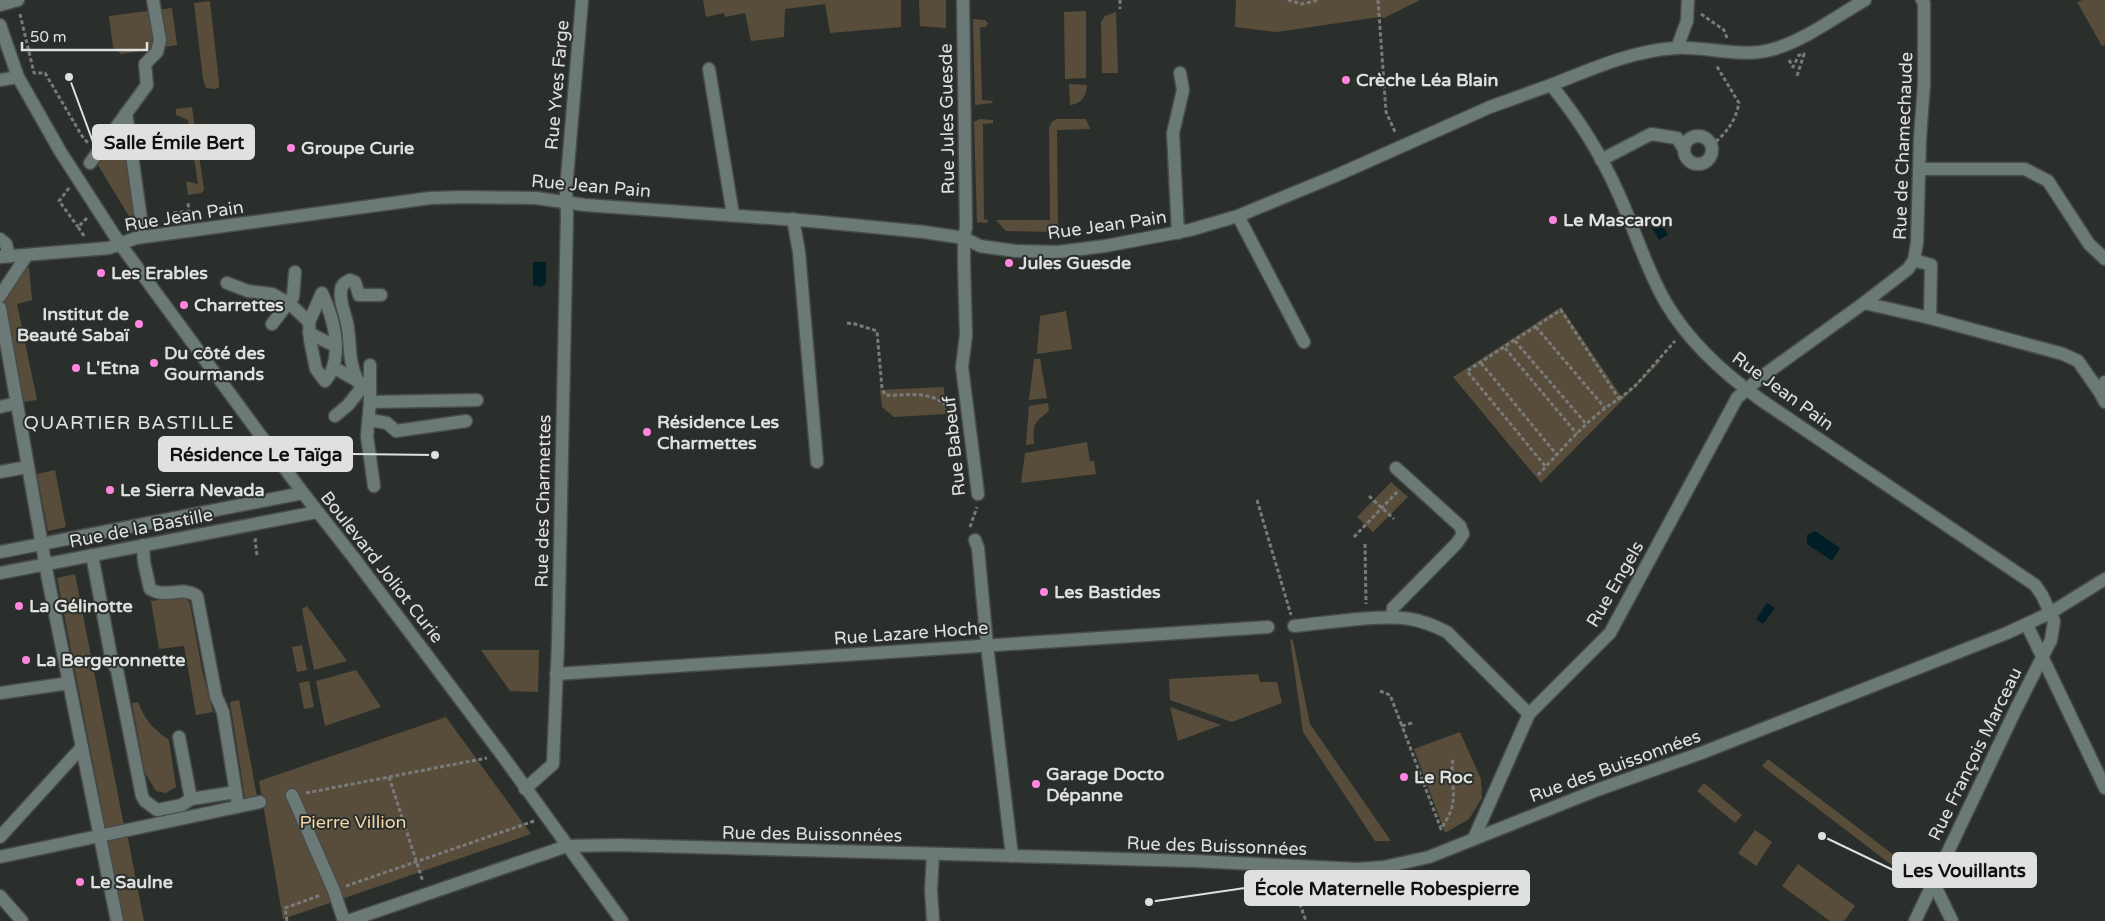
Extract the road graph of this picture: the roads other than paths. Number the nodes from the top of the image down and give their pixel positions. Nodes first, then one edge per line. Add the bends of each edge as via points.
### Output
1 (153, 0) edge
2 (582, 0) edge
3 (962, 0) edge
4 (1688, 0) edge
5 (1865, 0) edge
6 (1922, 0) edge
7 (19, 4) edge
8 (0, 5) edge
9 (0, 24) edge
10 (1677, 48) junction
11 (709, 69) dead end
12 (1180, 73) dead end
13 (18, 77) junction
14 (0, 80) edge
15 (1552, 85) junction
16 (126, 113) junction
17 (1684, 149) junction
18 (94, 158) road end
19 (1601, 160) junction
20 (1919, 169) junction
21 (567, 202) junction
22 (733, 215) junction
23 (1238, 216) junction
24 (793, 220) junction
25 (142, 226) dead end
26 (1178, 233) junction
27 (964, 238) junction
28 (0, 239) edge
29 (120, 244) junction
30 (27, 255) junction
31 (4, 256) edge
32 (2105, 259) edge
33 (1914, 260) junction
34 (294, 272) dead end
35 (228, 283) dead end
36 (380, 295) dead end
37 (0, 296) edge
38 (289, 303) junction
39 (1864, 303) junction
40 (1, 316) edge
41 (1930, 318) junction
42 (272, 324) dead end
43 (310, 328) junction
44 (1304, 342) dead end
45 (335, 346) junction
46 (370, 365) dead end
47 (333, 367) junction
48 (364, 385) junction
49 (1746, 389) junction
50 (2103, 392) edge
51 (398, 400) junction
52 (477, 400) dead end
53 (370, 402) junction
54 (17, 404) junction
55 (0, 407) edge
56 (335, 416) dead end
57 (370, 420) junction
58 (466, 421) dead end
59 (391, 425) junction
60 (817, 462) dead end
61 (27, 467) junction
62 (1396, 468) dead end
63 (0, 472) edge
64 (374, 486) dead end
65 (303, 493) junction
66 (978, 494) road end
67 (317, 512) junction
68 (975, 540) road end
69 (42, 544) junction
70 (143, 545) junction
71 (0, 552) edge
72 (92, 555) junction
73 (46, 565) junction
74 (0, 573) edge
75 (2105, 579) edge
76 (2050, 612) junction
77 (1392, 618) junction
78 (2027, 625) junction
79 (1294, 626) road end
80 (1268, 627) dead end
81 (987, 645) junction
82 (2042, 658) junction
83 (556, 674) junction
84 (69, 683) junction
85 (0, 694) edge
86 (1528, 714) junction
87 (180, 737) dead end
88 (82, 747) junction
89 (2105, 788) edge
90 (525, 789) junction
91 (236, 792) junction
92 (292, 795) road end
93 (191, 799) junction
94 (260, 802) dead end
95 (238, 806) junction
96 (98, 836) junction
97 (0, 837) edge
98 (1474, 838) junction
99 (567, 846) junction
100 (933, 854) junction
101 (1012, 856) junction
102 (0, 857) edge
103 (1933, 882) junction
104 (0, 896) edge
105 (22, 921) edge
106 (117, 921) edge
107 (346, 921) edge
108 (622, 921) edge
109 (933, 921) edge
110 (1915, 921) edge
111 (1952, 921) edge

1 - 16 street via 160,40 157,52 145,64 147,85
2 - 21 street, Rue Yves Farge
3 - 27 street, Rue Jules Guesde
4 - 10 street via 1687,20
5 - 10 street via 1814,31 1774,49 1751,53
6 - 20 street, Rue de Chamechaude via 1924,84
7 - 8 street
9 - 13 street, Boulevard Joliot Curie
10 - 15 street via 1640,52
11 - 22 street
12 - 26 street, Rue Jean Pain via 1183,90 1173,133
13 - 14 street
13 - 29 street, Boulevard Joliot Curie
15 - 19 street, Rue Jean Pain
15 - 23 street, Rue Jean Pain via 1401,145
16 - 18 street
16 - 25 street
17 - 17 street via 1688,140 1696,136 1705,138 1711,146 1711,154 1709,158 1693,164 1686,158
17 - 19 street via 1677,138 1651,134
19 - 49 street, Rue Jean Pain via 1666,303 1720,369
20 - 32 street via 2024,169 2036,174 2048,181 2089,244
20 - 33 street, Rue de Chamechaude via 1918,243
21 - 22 street, Rue Jean Pain
21 - 29 street, Rue Jean Pain via 506,197 430,198 136,238
21 - 83 street, Rue des Charmettes
22 - 24 street, Rue Jean Pain
23 - 26 street, Rue Jean Pain
23 - 44 street
24 - 27 street, Rue Jean Pain
24 - 60 street
26 - 27 street, Rue Jean Pain via 1058,252 980,246
27 - 66 street, Rue Babeuf via 966,335 962,367
28 - 31 street via 6,244
29 - 30 street, Rue Jean Pain via 109,248
29 - 65 street, Boulevard Joliot Curie
30 - 31 street, Rue Jean Pain
30 - 37 street
33 - 39 street, Rue de Chamechaude via 1908,269
33 - 41 street via 1932,265
34 - 38 street via 295,285
35 - 38 street via 248,291 272,294
36 - 48 street via 359,295 355,282 350,280 341,288 351,366
38 - 42 street
38 - 43 street
39 - 41 street
39 - 49 street, Rue de Chamechaude
40 - 54 street
41 - 50 street via 2063,354 2078,361
43 - 45 street
43 - 45 street via 322,293 334,326
43 - 47 street via 316,370 325,381
45 - 47 street
46 - 48 street
47 - 48 street
48 - 53 street
48 - 56 street
49 - 76 street, Rue Jean Pain via 2035,585
49 - 86 street, Rue Engels via 1737,398 1610,633
51 - 52 street
51 - 53 street
51 - 59 street
53 - 57 street
54 - 55 street
54 - 61 street
57 - 59 street
57 - 64 street via 367,436
58 - 59 street via 396,431
61 - 63 street
61 - 69 street
62 - 77 street via 1460,526 1462,534 1393,608
65 - 67 street, Boulevard Joliot Curie
65 - 69 street, Rue de la Bastille
67 - 70 street, Rue de la Bastille
67 - 90 street, Boulevard Joliot Curie
68 - 81 street
69 - 71 street, Rue de la Bastille
69 - 73 street
70 - 72 street, Rue de la Bastille
70 - 91 street via 150,589 158,594 188,591 196,596 216,696 223,712
72 - 73 street, Rue de la Bastille
72 - 93 street via 142,796 157,810 182,805
73 - 74 street, Rue de la Bastille
73 - 84 street
75 - 76 street, Rue des Buissonnées
76 - 78 street, Rue des Buissonnées
76 - 82 street, Rue François Marceau via 2053,632
77 - 79 street
77 - 86 street via 1412,619 1447,632
78 - 82 street, Rue François Marceau
78 - 98 street, Rue des Buissonnées
80 - 81 street, Rue Lazare Hoche
81 - 83 street, Rue Lazare Hoche
81 - 101 street
82 - 89 street
82 - 103 street, Rue François Marceau
83 - 90 street, Rue des Charmettes via 553,764
84 - 85 street
84 - 88 street
86 - 98 street, Rue Engels
87 - 93 street
88 - 96 street
88 - 97 street
90 - 99 street, Boulevard Joliot Curie
91 - 93 street
91 - 95 street
92 - 107 street
94 - 95 street
95 - 96 street
96 - 102 street
96 - 106 street
98 - 101 street, Rue des Buissonnées via 1429,856 1384,867 1358,869
99 - 100 street, Rue des Buissonnées
99 - 107 street, Rue des Buissonnées
99 - 108 street, Boulevard Joliot Curie
100 - 101 street, Rue des Buissonnées
100 - 109 street
103 - 110 street, Rue François Marceau
103 - 111 street
104 - 105 street

